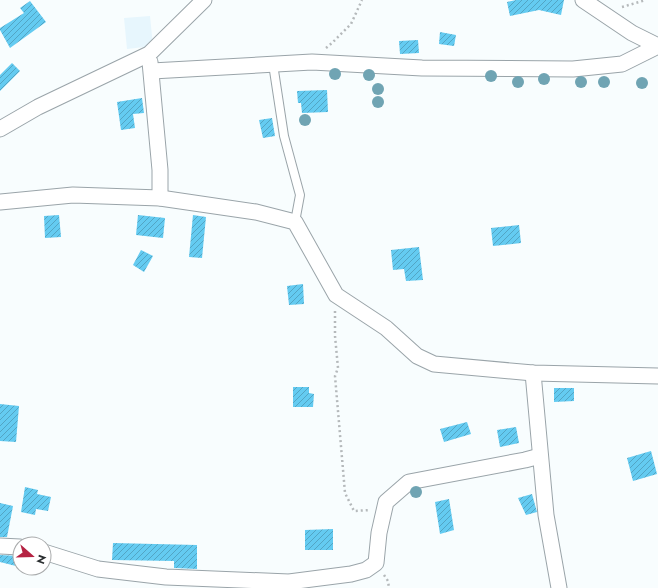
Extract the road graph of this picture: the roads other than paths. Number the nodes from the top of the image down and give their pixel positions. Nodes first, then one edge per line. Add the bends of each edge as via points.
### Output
1 (204, 0) edge
2 (584, 0) edge
3 (658, 46) edge
4 (149, 54) junction
5 (273, 64) junction
6 (152, 71) junction
7 (0, 129) edge
8 (160, 198) junction
9 (0, 202) edge
10 (295, 222) junction
11 (533, 374) junction
12 (658, 376) edge
13 (540, 456) junction
14 (0, 546) edge
15 (12, 547) edge
16 (52, 555) edge
17 (559, 588) edge

1 - 4 street
2 - 3 street via 632,33
3 - 5 street via 622,64 573,69 422,68 312,62
4 - 6 street
4 - 7 street via 38,107
5 - 6 street
5 - 10 lane via 284,136 300,195
6 - 8 street
8 - 9 street via 73,195
8 - 10 street via 256,212
10 - 11 street via 336,295 386,328 417,356 434,364
11 - 12 street
11 - 13 street
13 - 16 street via 409,482 386,502 376,564 351,574 289,582 166,577 98,569
13 - 17 street via 546,515
14 - 15 street

